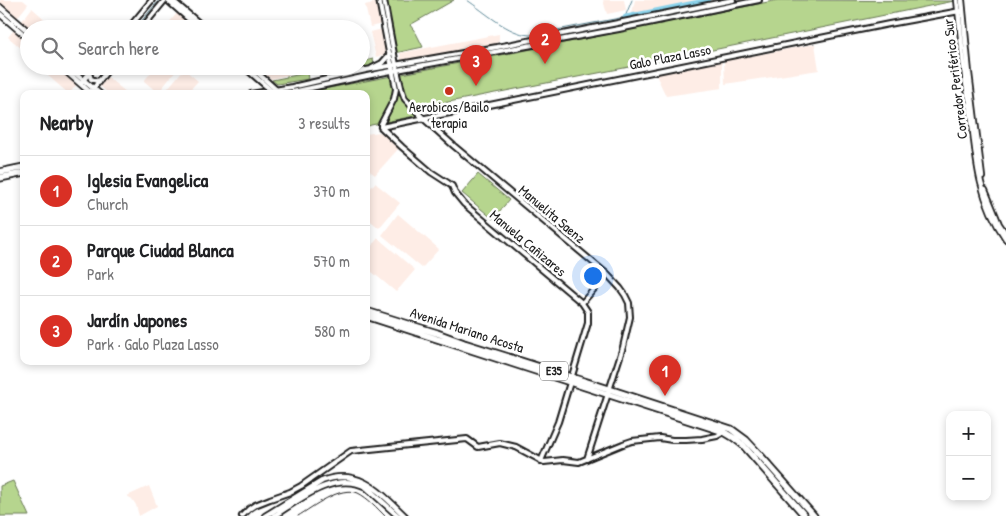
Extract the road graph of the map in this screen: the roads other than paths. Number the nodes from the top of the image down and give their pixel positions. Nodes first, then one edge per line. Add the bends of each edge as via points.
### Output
1 (152, 0) edge
2 (166, 0) edge
3 (172, 0) edge
4 (379, 0) edge
5 (384, 0) edge
6 (733, 0) edge
7 (759, 0) edge
8 (957, 0) edge
9 (962, 0) edge
10 (0, 7) edge
11 (960, 11) junction
12 (0, 14) edge
13 (135, 20) edge
14 (149, 20) edge
15 (189, 20) edge
16 (195, 20) edge
17 (20, 24) edge
18 (20, 31) edge
19 (390, 54) junction
20 (453, 54) junction
21 (454, 60) junction
22 (370, 68) edge
23 (395, 68) junction
24 (370, 70) edge
25 (370, 74) edge
26 (72, 75) edge
27 (75, 75) edge
28 (87, 75) edge
29 (90, 75) edge
30 (104, 75) edge
31 (253, 75) edge
32 (259, 75) edge
33 (344, 75) edge
34 (365, 75) edge
35 (100, 80) junction
36 (82, 82) junction
37 (91, 90) edge
38 (93, 90) edge
39 (270, 90) edge
40 (274, 90) edge
41 (279, 90) edge
42 (299, 90) edge
43 (424, 120) junction
44 (381, 128) junction
45 (20, 168) edge
46 (0, 172) edge
47 (20, 174) edge
48 (0, 178) edge
49 (1006, 234) edge
50 (1006, 240) edge
51 (607, 274) junction
52 (582, 303) junction
53 (370, 312) edge
54 (370, 317) edge
55 (570, 380) junction
56 (608, 392) junction
57 (732, 429) junction
58 (724, 432) junction
59 (587, 459) junction
60 (541, 461) junction
61 (242, 516) edge
62 (264, 516) edge
63 (274, 516) edge
64 (398, 516) edge
65 (405, 516) edge
66 (805, 516) edge
67 (814, 516) edge

1 - 13 street
2 - 14 street
2 - 15 street
3 - 16 street
4 - 19 street
5 - 23 street
6 - 20 street
7 - 21 street
8 - 11 main road, Corredor Periférico Sur
9 - 11 main road, Corredor Periférico Sur
10 - 17 main road
11 - 43 street, Galo Plaza Lasso
11 - 49 main road, Corredor Periférico Sur via 982,175 993,210
11 - 50 main road, Corredor Periférico Sur via 978,174 990,212
12 - 18 main road
19 - 22 street via 382,63
19 - 23 street
20 - 21 street
20 - 23 street
21 - 23 street
23 - 24 street
23 - 25 street
23 - 43 street, Manuelita Saenz via 405,99
23 - 44 street via 395,94
26 - 36 main road
27 - 36 main road
28 - 36 street
29 - 35 street via 91,79
30 - 35 street
31 - 39 street
32 - 40 street
33 - 41 street
34 - 42 street
35 - 38 street
36 - 37 main road
43 - 44 street, Galo Plaza Lasso
43 - 51 street, Manuelita Saenz
44 - 52 street, Manuela Cañizares via 448,182 464,204
45 - 46 highway
47 - 48 highway
51 - 52 street
51 - 56 street, Manuelita Saenz via 625,296 630,317
52 - 55 street via 588,312 588,323
53 - 55 highway, Avenida Mariano Acosta / E35
54 - 55 highway, Avenida Mariano Acosta / E35
55 - 56 highway, Avenida Mariano Acosta / E35
55 - 60 street via 558,422
56 - 57 highway, Avenida Mariano Acosta / E35
56 - 58 highway, Avenida Mariano Acosta / E35
56 - 59 street, Manuelita Saenz
57 - 58 street
57 - 67 highway, E35 via 746,440
58 - 59 street via 702,439 632,441
58 - 66 highway, E35 via 743,446
59 - 60 street via 579,462
60 - 61 street via 516,447 500,443 478,447 467,439 353,450 301,486 255,505
62 - 65 main road via 322,481 344,476 370,485
63 - 64 main road via 321,488 340,482 366,487

